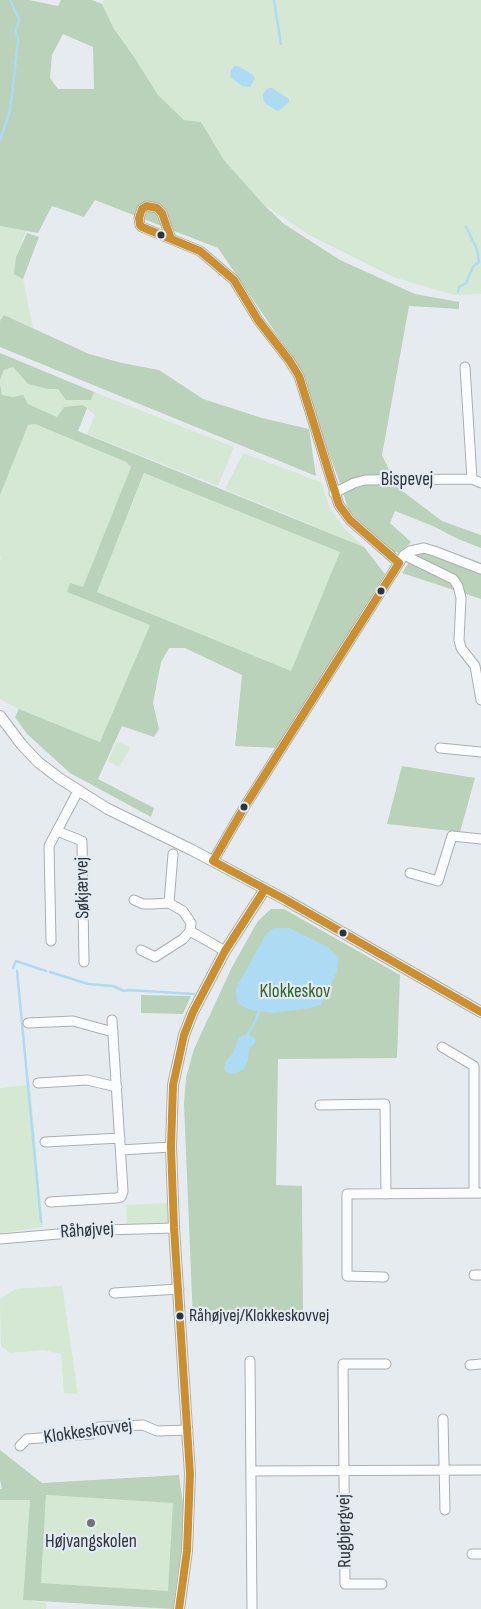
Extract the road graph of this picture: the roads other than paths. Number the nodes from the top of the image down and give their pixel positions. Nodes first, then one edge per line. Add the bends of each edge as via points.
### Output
1 (171, 239) dead end
2 (465, 366) dead end
3 (477, 481) edge
4 (334, 493) junction
5 (401, 559) junction
6 (481, 569) edge
7 (481, 700) edge
8 (0, 716) edge
9 (440, 748) dead end
10 (481, 752) edge
11 (78, 791) junction
12 (57, 831) junction
13 (481, 839) edge
14 (173, 854) dead end
15 (213, 861) junction
16 (410, 873) dead end
17 (265, 889) junction
18 (134, 900) dead end
19 (169, 903) junction
20 (190, 931) junction
21 (51, 941) dead end
22 (141, 950) dead end
23 (225, 951) junction
24 (84, 962) dead end
25 (481, 1012) edge
26 (112, 1020) dead end
27 (28, 1023) dead end
28 (113, 1032) junction
29 (442, 1047) dead end
30 (38, 1083) dead end
31 (117, 1087) junction
32 (320, 1105) dead end
33 (120, 1138) junction
34 (45, 1142) dead end
35 (171, 1147) junction
36 (121, 1150) junction
37 (478, 1193) edge
38 (386, 1194) junction
39 (50, 1202) dead end
40 (174, 1228) junction
41 (0, 1239) edge
42 (384, 1277) dead end
43 (178, 1289) junction
44 (114, 1293) dead end
45 (250, 1361) dead end
46 (386, 1364) dead end
47 (481, 1364) edge
48 (470, 1365) dead end
49 (444, 1419) dead end
50 (188, 1430) junction
51 (20, 1446) dead end
52 (481, 1470) edge
53 (251, 1471) junction
54 (344, 1471) junction
55 (444, 1471) junction
56 (445, 1510) dead end
57 (382, 1584) dead end
58 (179, 1609) edge
59 (252, 1609) edge

1 - 4 street via 200,251 234,280 258,320 289,360 304,389
2 - 3 street
3 - 4 street, Bispevej via 365,480
4 - 5 street via 350,520
5 - 6 street via 410,551 424,548
5 - 7 street via 452,579 458,586 462,598 459,640 474,666
5 - 15 street
8 - 11 street via 38,762
9 - 10 street
11 - 12 street, Søkjærvej
11 - 15 street
12 - 21 street, Søkjærvej via 48,853
12 - 24 street, Søkjærvej via 82,841
13 - 16 street via 452,836 438,881
14 - 19 street
15 - 17 street
17 - 23 street
17 - 25 street
18 - 19 street via 143,904
19 - 20 street via 189,918
20 - 22 street via 177,945 155,957
20 - 23 street
23 - 35 street via 184,1034 172,1085
26 - 28 street
27 - 28 street via 73,1021
28 - 31 street
29 - 37 street via 474,1066
30 - 31 street via 87,1080
31 - 33 street
32 - 38 street via 385,1104
33 - 34 street
33 - 36 street
35 - 36 street
35 - 40 street
36 - 39 street via 121,1196
37 - 38 street
38 - 42 street via 347,1194 347,1276
40 - 41 street, Råhøjvej via 95,1230
40 - 43 street
43 - 44 street
43 - 50 street
45 - 53 street
46 - 54 street, Rugbjergvej via 343,1364
47 - 48 street
49 - 55 street
50 - 51 street, Klokkeskovvej via 157,1431 142,1425 99,1427 91,1434 27,1440
50 - 58 street via 190,1517
52 - 55 street, Rugbjergvej
53 - 54 street, Rugbjergvej
53 - 59 street
54 - 55 street, Rugbjergvej
54 - 57 street, Rugbjergvej via 345,1584
55 - 56 street

